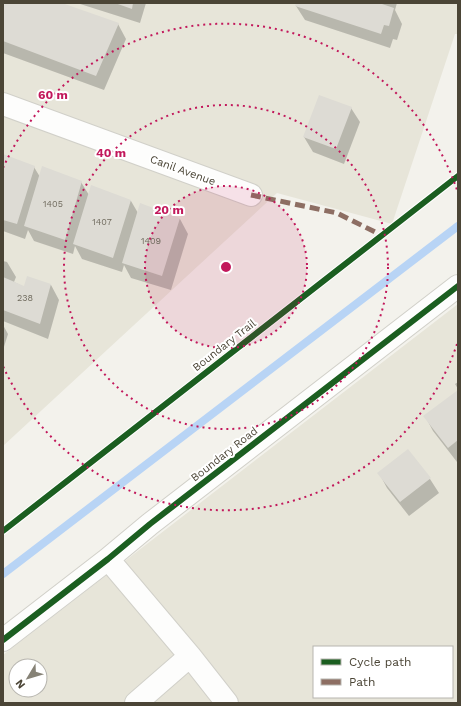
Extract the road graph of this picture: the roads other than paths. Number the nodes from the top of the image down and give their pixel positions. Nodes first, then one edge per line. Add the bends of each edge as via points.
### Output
1 (3, 104) edge
2 (251, 195) dead end
3 (458, 286) edge
4 (108, 559) junction
5 (3, 640) edge
6 (190, 656) junction
7 (136, 703) edge
8 (227, 703) edge

1 - 2 street, Canil Avenue
3 - 4 street, Boundary Road
4 - 5 street, Boundary Road
4 - 6 street
6 - 7 street
6 - 8 street

